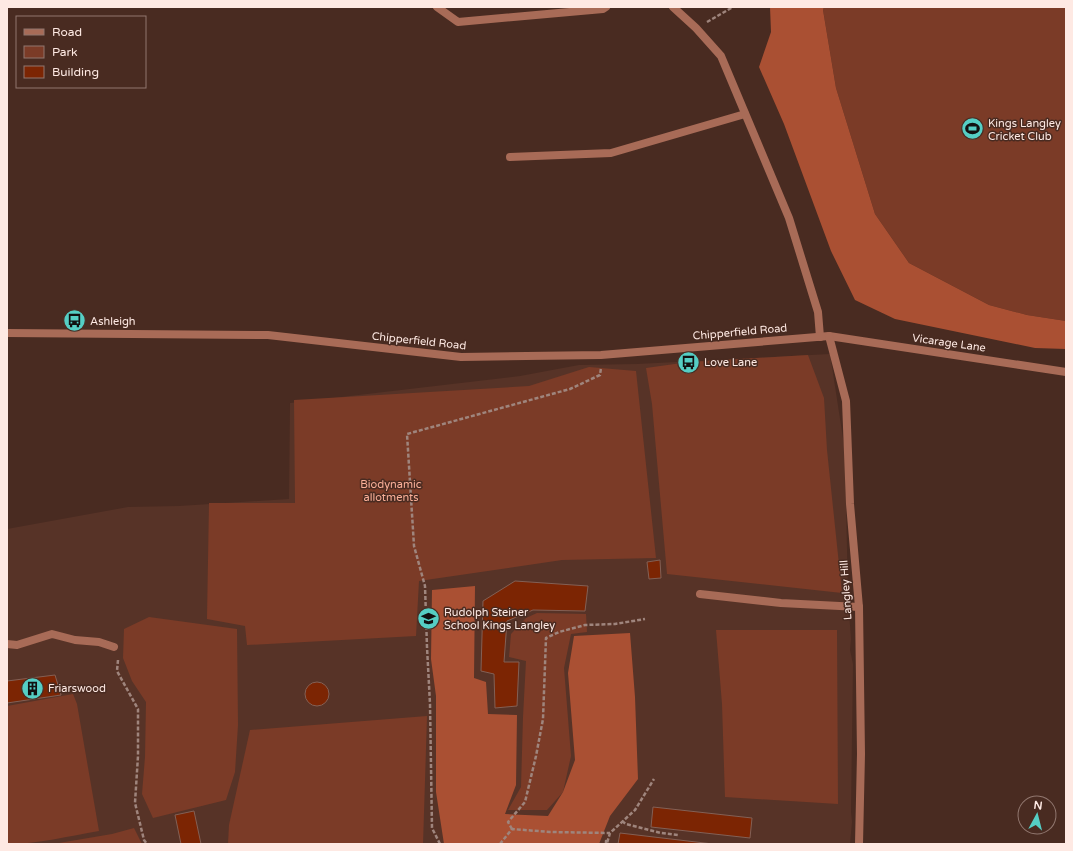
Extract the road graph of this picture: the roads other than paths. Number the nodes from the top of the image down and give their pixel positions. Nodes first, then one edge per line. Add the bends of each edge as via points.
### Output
1 (437, 7) edge
2 (606, 7) edge
3 (673, 7) edge
4 (745, 114) junction
5 (510, 157) dead end
6 (7, 332) edge
7 (829, 336) junction
8 (820, 337) junction
9 (1066, 372) edge
10 (700, 594) dead end
11 (859, 607) junction
12 (7, 644) edge
13 (114, 647) dead end
14 (859, 844) edge

1 - 2 street via 458,22
3 - 4 street via 721,56
4 - 5 street via 611,153
4 - 8 street via 789,218 818,312
6 - 8 street, Chipperfield Road via 268,335 461,357 601,355
7 - 8 street, Chipperfield Road
7 - 9 street, Vicarage Lane
7 - 11 street, Langley Hill via 846,400 850,504
10 - 11 street via 782,603
11 - 14 street, Langley Hill
12 - 13 street via 17,645 52,634

